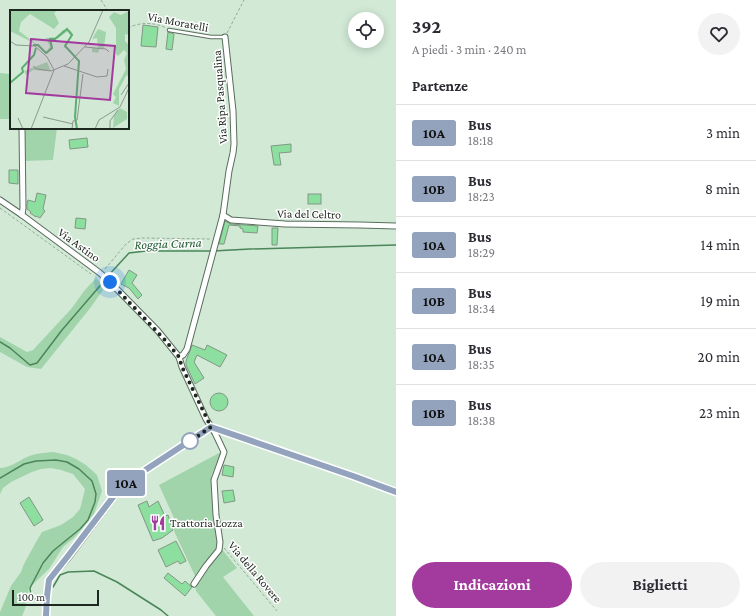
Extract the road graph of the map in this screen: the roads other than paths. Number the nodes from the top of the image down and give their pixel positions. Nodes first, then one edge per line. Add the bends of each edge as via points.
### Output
1 (169, 30) road end
2 (225, 37) joint
3 (22, 129) edge
4 (0, 200) edge
5 (22, 215) junction
6 (223, 215) junction
7 (396, 226) edge
8 (179, 357) junction
9 (211, 427) junction
10 (396, 492) edge
11 (194, 584) dead end
12 (46, 616) edge

1 - 2 lane, Via Moratelli
2 - 6 street, Via Ripa Pasqualina via 234,144
3 - 5 street
4 - 5 street, Via Astino
5 - 8 street, Via Astino via 110,282 158,331
6 - 7 street, Via del Celtro via 232,220 285,224
6 - 8 street, Via Ripa Pasqualina via 187,349
8 - 9 street, Via Astino
9 - 10 street
9 - 11 street, Via Astino via 224,452 214,480 220,543 219,550
9 - 12 street via 120,488 49,580

